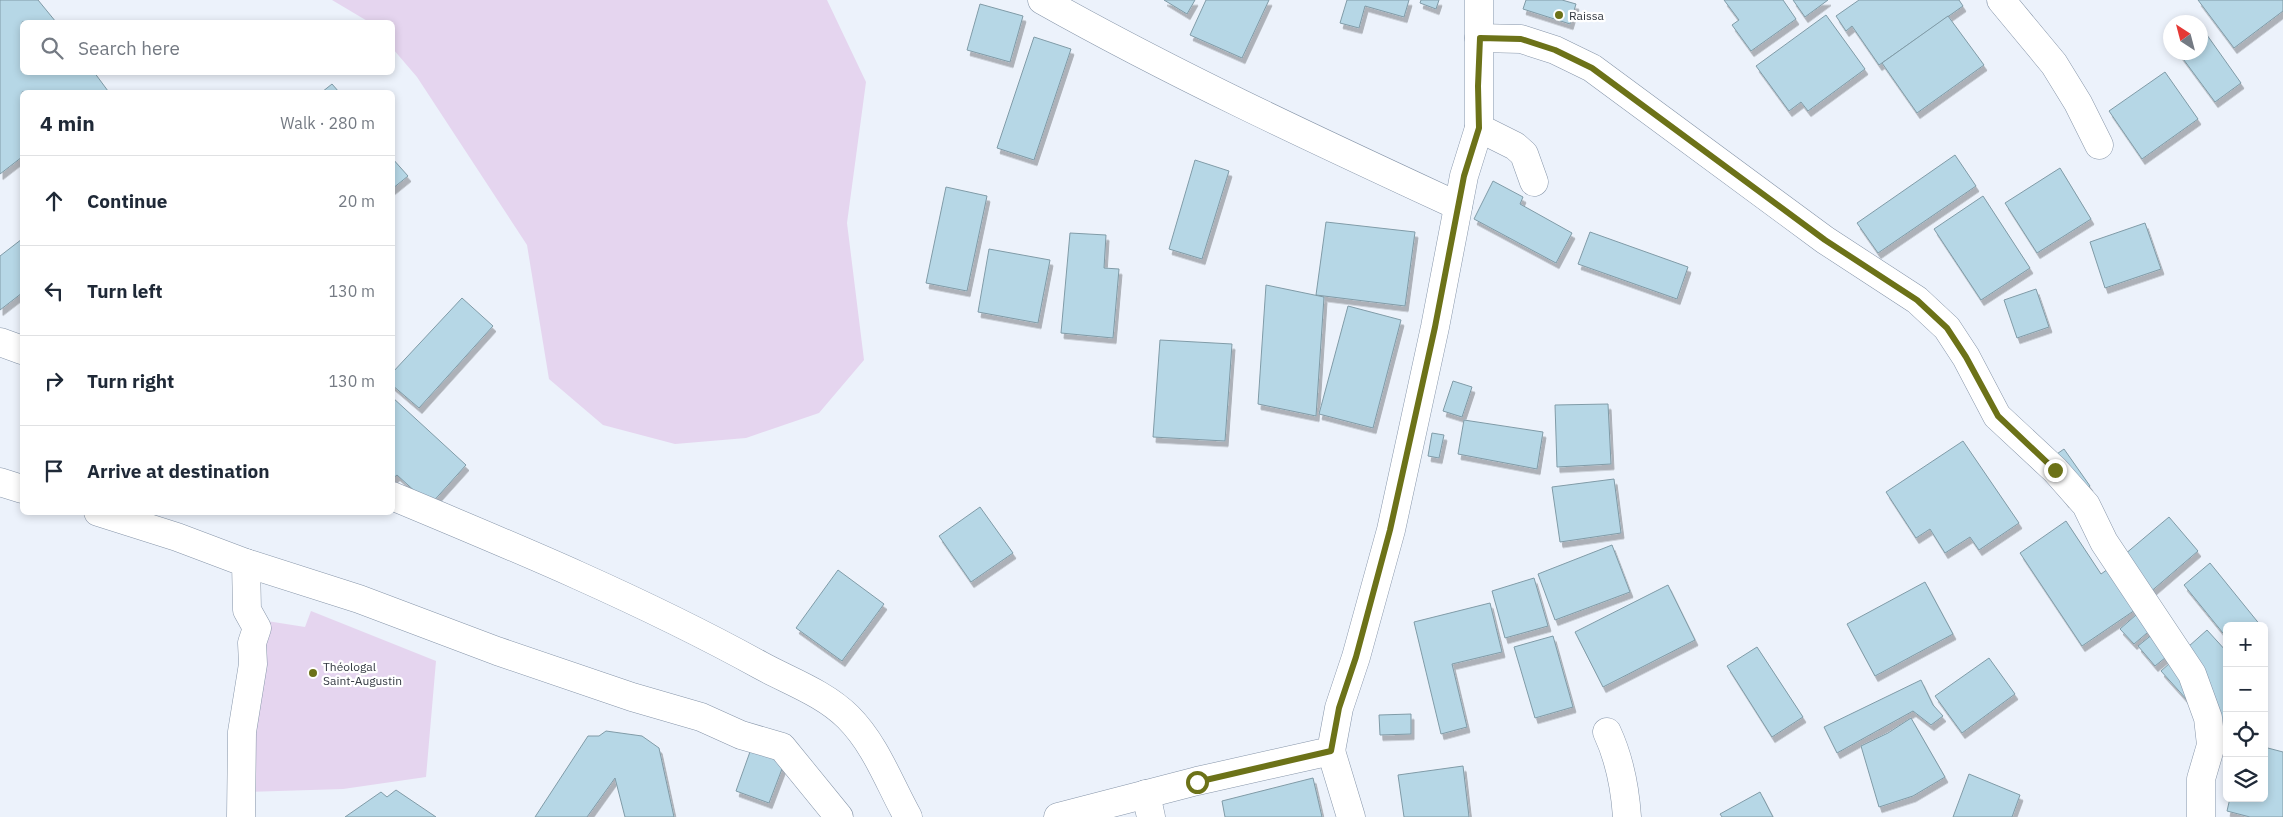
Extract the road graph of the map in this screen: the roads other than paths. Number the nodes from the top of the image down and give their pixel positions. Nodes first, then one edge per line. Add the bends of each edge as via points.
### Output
1 (1042, 0) edge
2 (1479, 0) edge
3 (2001, 0) edge
4 (1480, 38) junction
5 (1479, 128) junction
6 (2099, 145) dead end
7 (1534, 182) dead end
8 (1458, 206) junction
9 (0, 342) edge
10 (20, 349) edge
11 (0, 482) edge
12 (20, 488) edge
13 (395, 497) edge
14 (107, 515) edge
15 (246, 563) junction
16 (1607, 732) dead end
17 (1331, 751) junction
18 (1148, 806) edge
19 (241, 817) edge
20 (839, 817) edge
21 (908, 817) edge
22 (1058, 817) edge
23 (1351, 817) edge
24 (1627, 817) edge
25 (2201, 817) edge

1 - 8 street via 1127,48 1251,110
2 - 4 street
3 - 6 street via 2054,64
4 - 5 street
4 - 25 street via 1521,39 1555,50 1592,68 1825,240 1917,300 1947,328 1998,416 2055,470 2086,506 2104,542 2192,674 2208,718 2211,746 2201,779
5 - 7 street via 1516,146 1524,154
5 - 8 street
8 - 17 street via 1390,530 1339,708
9 - 10 street
11 - 12 street
13 - 21 street via 656,610 822,697 848,717 869,741
14 - 15 street
15 - 19 street via 247,610 257,628 252,643 254,664 242,732
15 - 20 street via 360,599 497,651 701,717 740,735 782,747
16 - 24 street via 1624,782
17 - 18 street
17 - 23 street
18 - 22 street

